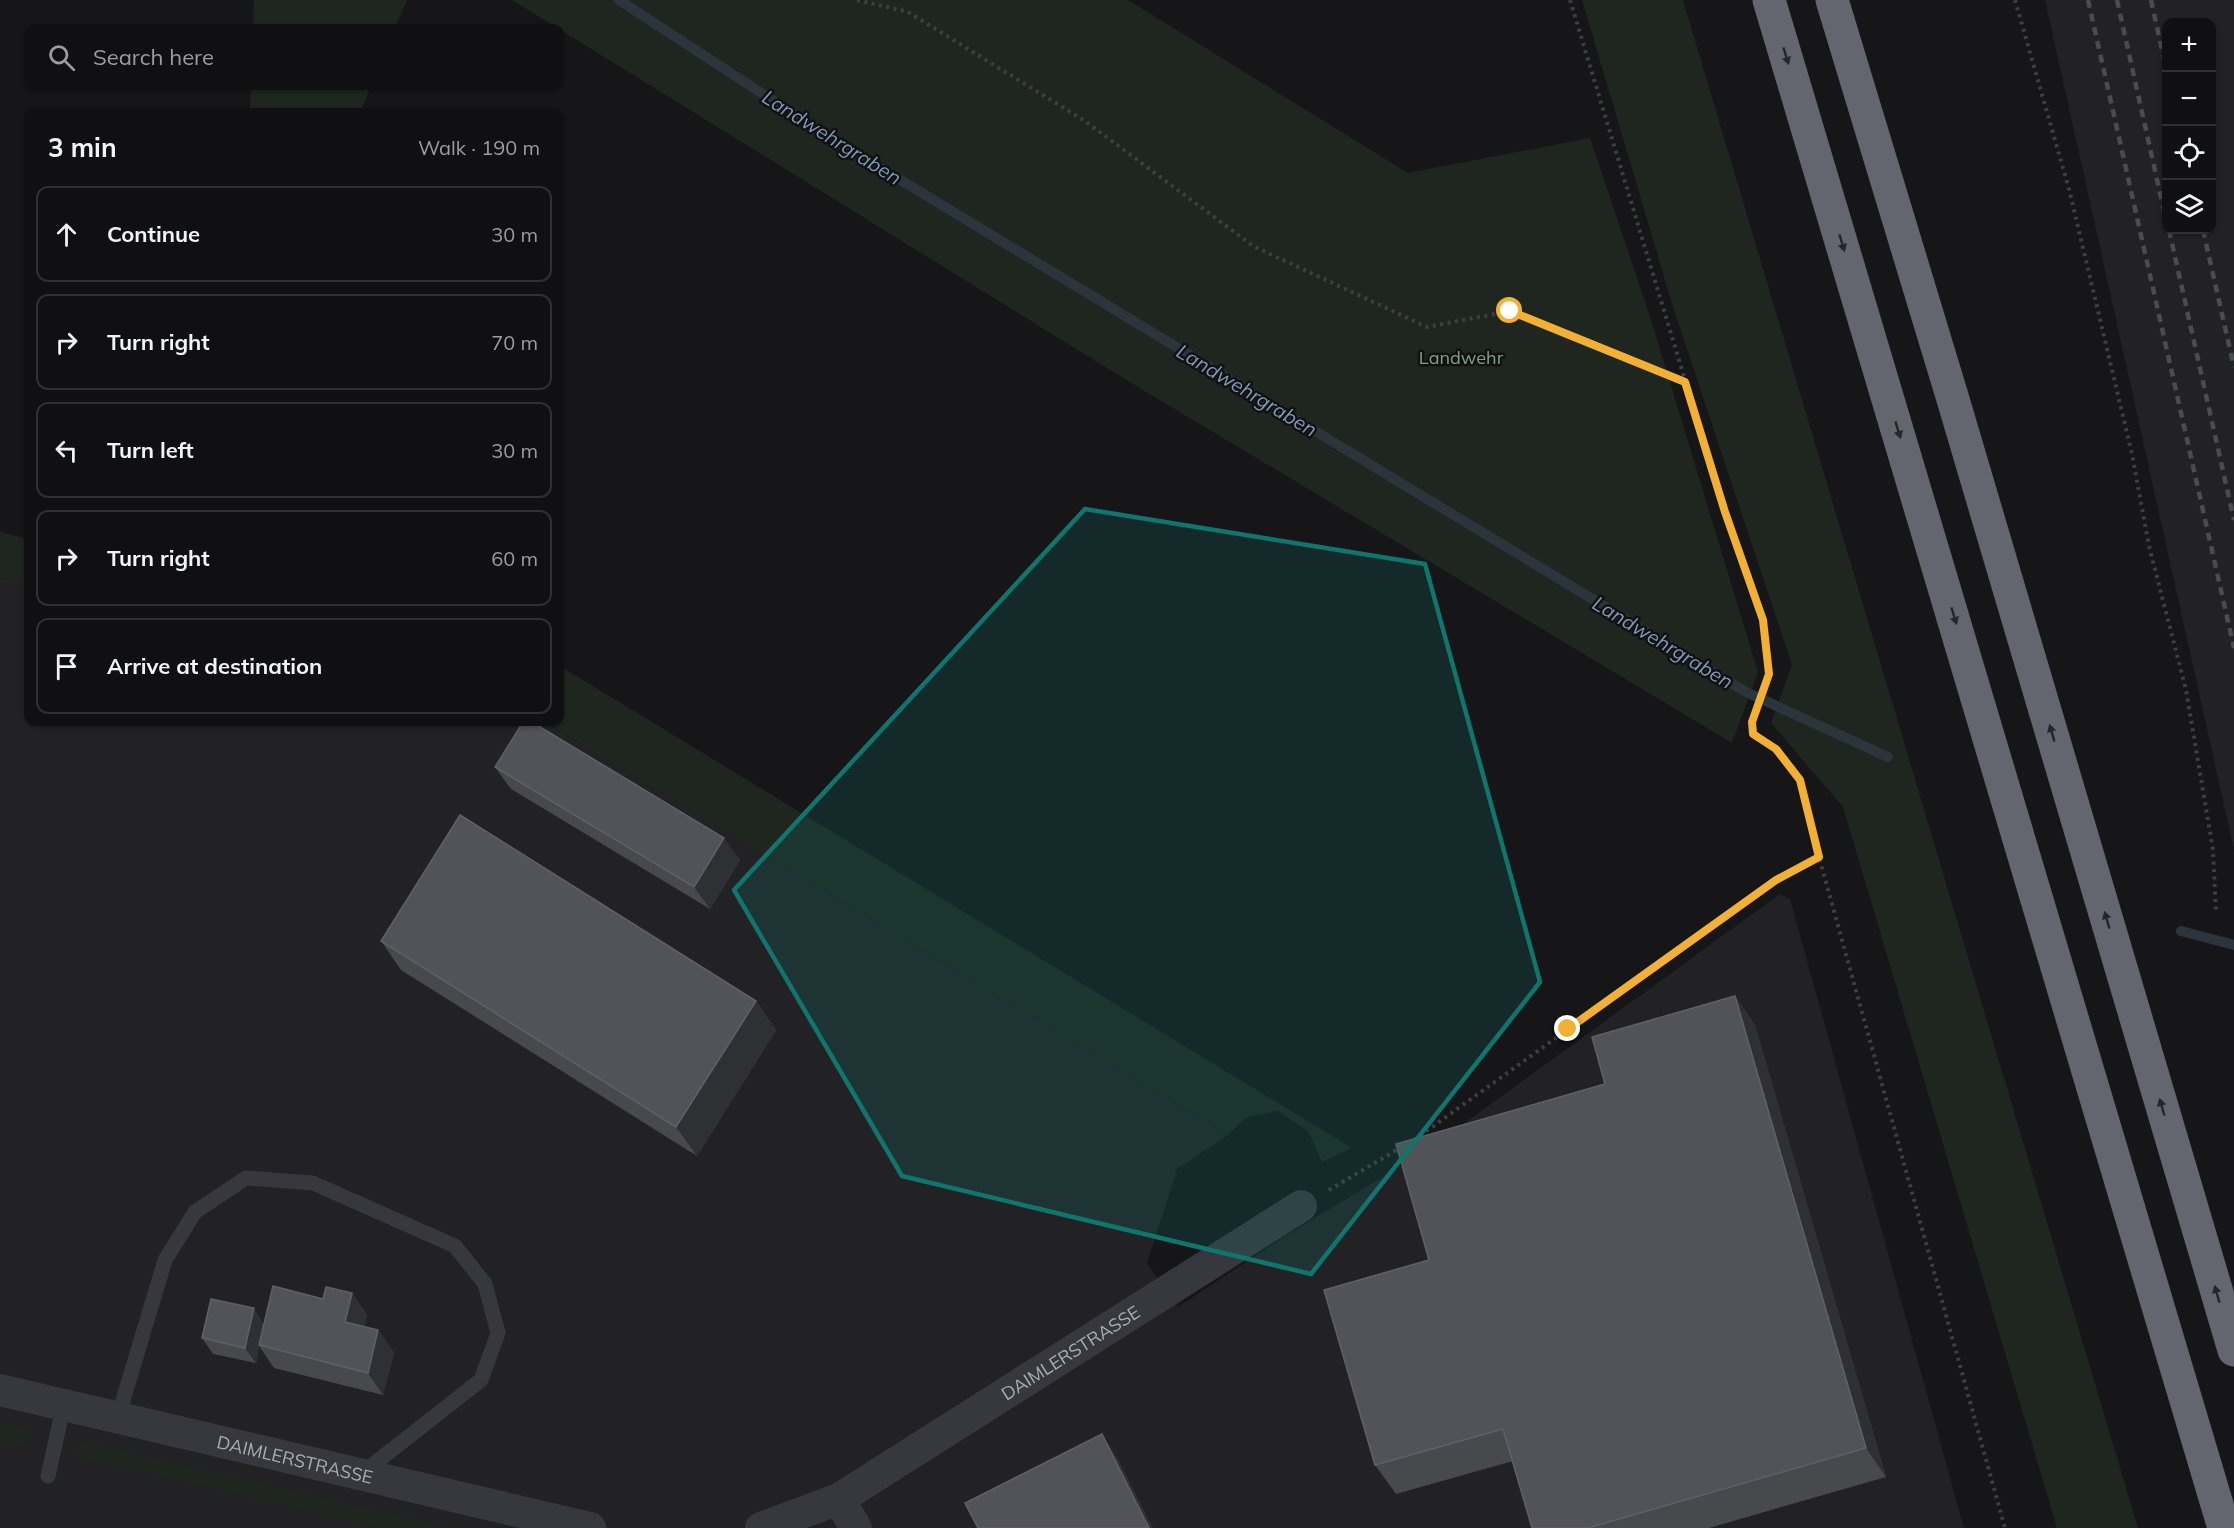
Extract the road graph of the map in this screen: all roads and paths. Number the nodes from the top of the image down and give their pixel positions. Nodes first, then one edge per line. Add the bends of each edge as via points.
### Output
1 (857, 0) edge
2 (1570, 0) edge
3 (1769, 0) edge
4 (1832, 0) edge
5 (2015, 0) edge
6 (1685, 382) junction
7 (1819, 857) junction
8 (2216, 914) dead end
9 (1411, 1141) edge
10 (1401, 1147) edge
11 (1301, 1206) joint
12 (2234, 1350) edge
13 (0, 1390) edge
14 (64, 1404) junction
15 (118, 1417) junction
16 (361, 1474) junction
17 (48, 1476) dead end
18 (839, 1499) junction
19 (590, 1528) edge
20 (761, 1528) edge
21 (856, 1528) edge
22 (2005, 1528) edge
23 (2224, 1528) edge

1 - 6 path via 908,12 1085,121 1252,246 1427,327 1510,311
2 - 6 path
3 -> 23 highway
12 -> 4 highway
5 - 8 path via 2070,189 2132,453 2149,546 2186,690 2213,850
6 - 7 path via 1763,620 1769,674 1752,722 1753,734 1776,749 1800,780
7 - 9 path via 1776,880
7 - 22 path
10 - 11 path
11 - 18 street, DAIMLERSTRASSE
13 - 14 street, DAIMLERSTRASSE
14 - 15 street, DAIMLERSTRASSE
14 - 17 lane
15 - 16 street, DAIMLERSTRASSE
15 - 16 lane via 165,1260 195,1212 246,1178 313,1183 455,1246 485,1284 498,1333 481,1380
16 - 19 street, DAIMLERSTRASSE
18 - 20 street, DAIMLERSTRASSE
18 - 21 street

